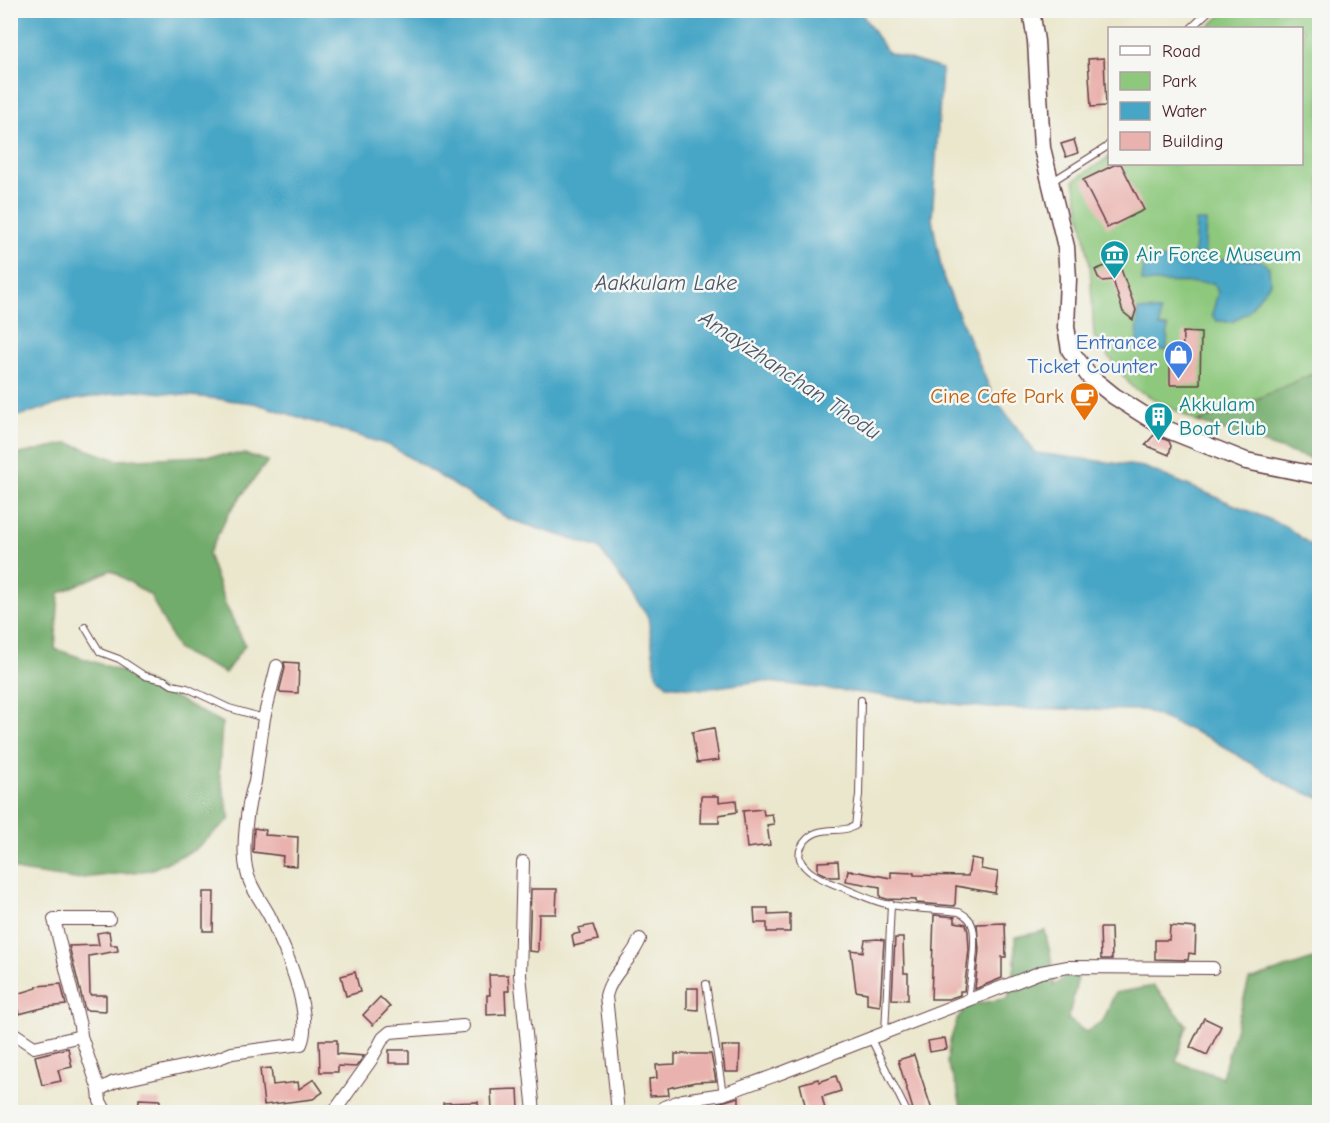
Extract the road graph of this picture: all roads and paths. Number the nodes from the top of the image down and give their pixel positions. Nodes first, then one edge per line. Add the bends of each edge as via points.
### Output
1 (1031, 10) edge
2 (1210, 10) edge
3 (1192, 27) edge
4 (1108, 145) edge
5 (1050, 183) junction
6 (1320, 476) edge
7 (85, 627) dead end
8 (278, 666) dead end
9 (861, 700) dead end
10 (264, 718) junction
11 (523, 862) dead end
12 (891, 904) junction
13 (109, 919) dead end
14 (640, 939) dead end
15 (1213, 968) dead end
16 (706, 984) dead end
17 (968, 1000) junction
18 (463, 1026) dead end
19 (10, 1031) edge
20 (885, 1033) junction
21 (81, 1036) junction
22 (871, 1038) junction
23 (99, 1090) junction
24 (723, 1094) junction
25 (106, 1113) edge
26 (334, 1113) edge
27 (534, 1113) edge
28 (618, 1113) edge
29 (659, 1113) edge
30 (907, 1113) edge

1 - 5 main road via 1042,148
2 - 3 lane
4 - 5 lane
5 - 6 main road via 1066,247 1066,327 1070,350 1089,376 1166,429 1246,461
7 - 10 lane via 100,652 145,676
8 - 10 street
9 - 12 lane via 855,826 816,832 805,840 800,857 814,876
10 - 23 street via 244,861 247,876 296,978 304,1035 301,1044 232,1053 114,1082
11 - 27 street via 520,975
12 - 17 lane via 967,915 974,937
12 - 20 lane
13 - 21 street via 54,919
14 - 28 street via 606,996
15 - 17 street via 1068,967 1041,972
16 - 24 lane
17 - 20 street
18 - 26 street via 390,1032
19 - 21 street via 34,1047
20 - 22 street
21 - 23 street
22 - 24 street
22 - 30 lane
23 - 25 street
24 - 29 street via 683,1100

